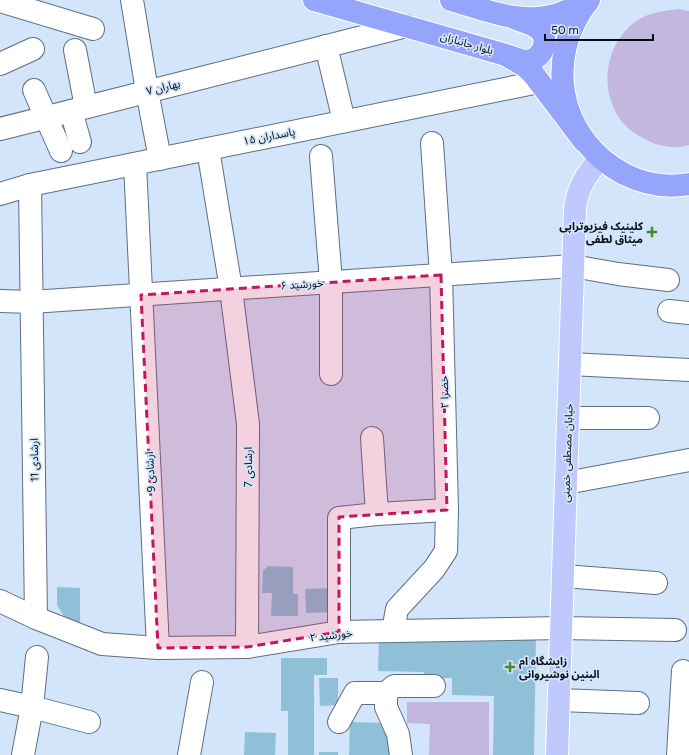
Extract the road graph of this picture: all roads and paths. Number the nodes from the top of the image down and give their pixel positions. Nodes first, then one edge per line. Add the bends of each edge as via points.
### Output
1 (132, 0) edge
2 (314, 0) edge
3 (451, 0) edge
4 (588, 0) edge
5 (0, 1) edge
6 (514, 18) junction
7 (406, 26) junction
8 (94, 29) dead end
9 (326, 46) junction
10 (33, 48) dead end
11 (75, 50) dead end
12 (500, 53) junction
13 (0, 64) edge
14 (539, 82) junction
15 (34, 90) dead end
16 (147, 91) junction
17 (78, 109) junction
18 (46, 117) junction
19 (344, 121) junction
20 (0, 128) edge
21 (584, 141) junction
22 (80, 142) dead end
23 (432, 143) dead end
24 (208, 149) junction
25 (61, 151) dead end
26 (321, 156) dead end
27 (600, 158) junction
28 (160, 159) junction
29 (135, 164) junction
30 (689, 184) edge
31 (30, 185) junction
32 (0, 194) edge
33 (573, 266) junction
34 (441, 275) junction
35 (668, 280) dead end
36 (331, 282) junction
37 (230, 289) junction
38 (141, 295) junction
39 (0, 301) edge
40 (32, 302) junction
41 (570, 364) junction
42 (689, 370) edge
43 (330, 374) dead end
44 (568, 418) junction
45 (648, 418) dead end
46 (372, 438) dead end
47 (689, 460) edge
48 (566, 483) junction
49 (447, 510) junction
50 (377, 514) junction
51 (563, 576) junction
52 (656, 583) dead end
53 (0, 601) edge
54 (36, 618) junction
55 (561, 628) junction
56 (393, 630) junction
57 (675, 630) dead end
58 (339, 632) junction
59 (247, 647) junction
60 (158, 648) junction
61 (37, 657) dead end
62 (683, 671) dead end
63 (202, 682) dead end
64 (434, 686) dead end
65 (386, 693) junction
66 (0, 700) edge
67 (559, 700) junction
68 (638, 703) dead end
69 (32, 707) junction
70 (89, 722) dead end
71 (339, 722) dead end
72 (24, 755) edge
73 (190, 755) edge
74 (401, 755) edge
75 (557, 755) edge
76 (678, 755) edge

1 - 16 street
2 - 7 highway, بلوار جانبازان
3 - 6 highway
4 - 6 highway via 552,16
4 - 21 highway via 574,21 568,37 562,71 568,111
5 - 8 street
6 - 12 highway via 541,31 544,36 544,48 536,58 524,61
7 - 9 street, بهاران ۷
7 - 12 highway, بلوار جانبازان
9 - 16 street, بهاران ۷
9 - 19 street
10 - 13 street
11 - 17 street
12 - 14 highway, بلوار جانبازان via 526,67
14 - 19 street, پاسداران ۱۵
14 - 21 highway, بلوار جانبازان
15 - 18 street
16 - 17 street, بهاران ۷
16 - 28 street
17 - 18 street, بهاران ۷
17 - 22 street
18 - 20 street, بهاران ۷
18 - 25 street
19 - 24 street, پاسداران ۱۵
21 - 27 highway
23 - 34 street, خضرا ۲
24 - 28 street, پاسداران ۱۵
24 - 37 street, ارشادی 7
26 - 36 street
27 - 30 highway via 618,171 639,180 661,185
27 - 33 main road, خیابان مصطفی خمینی via 584,178 576,198
28 - 29 street, پاسداران ۱۵
29 - 31 street, پاسداران ۱۵
29 - 38 street, ارشادی 9
31 - 32 street, پاسداران ۱۵
31 - 40 street, ارشادی 11
33 - 34 street, خورشید ۶
33 - 35 street, خورشید ۶
33 - 41 main road, خیابان مصطفی خمینی
34 - 36 street, خورشید ۶
34 - 49 street, خضرا ۲
36 - 37 street, خورشید ۶
36 - 43 street
37 - 38 street, خورشید ۶
37 - 59 street, ارشادی 7 via 248,424
38 - 40 street, خورشید ۶
38 - 60 street, ارشادی 9
39 - 40 street, خورشید ۶
40 - 54 street, ارشادی 11
41 - 42 street
41 - 44 main road, خیابان مصطفی خمینی
44 - 45 street
44 - 48 main road, خیابان مصطفی خمینی
46 - 50 street
47 - 48 street
48 - 51 main road, خیابان مصطفی خمینی
49 - 50 street
49 - 56 street, خضرا ۲ via 446,551 434,569 397,609
50 - 58 street via 339,518
51 - 52 street
51 - 55 main road, خیابان مصطفی خمینی
53 - 54 street, خورشید ۲
54 - 60 street, خورشید ۲ via 102,644
55 - 56 street, خورشید ۲
55 - 57 street, خورشید ۲
55 - 67 main road, خیابان مصطفی خمینی
56 - 58 street, خورشید ۲
58 - 59 street, خورشید ۲
59 - 60 street, خورشید ۲
61 - 69 street
62 - 76 street
63 - 73 street
64 - 65 street via 394,686
65 - 71 street via 355,693
65 - 74 street via 386,707 398,734
66 - 69 street
67 - 68 street
67 - 75 main road, خیابان مصطفی خمینی
69 - 70 street
69 - 72 street

